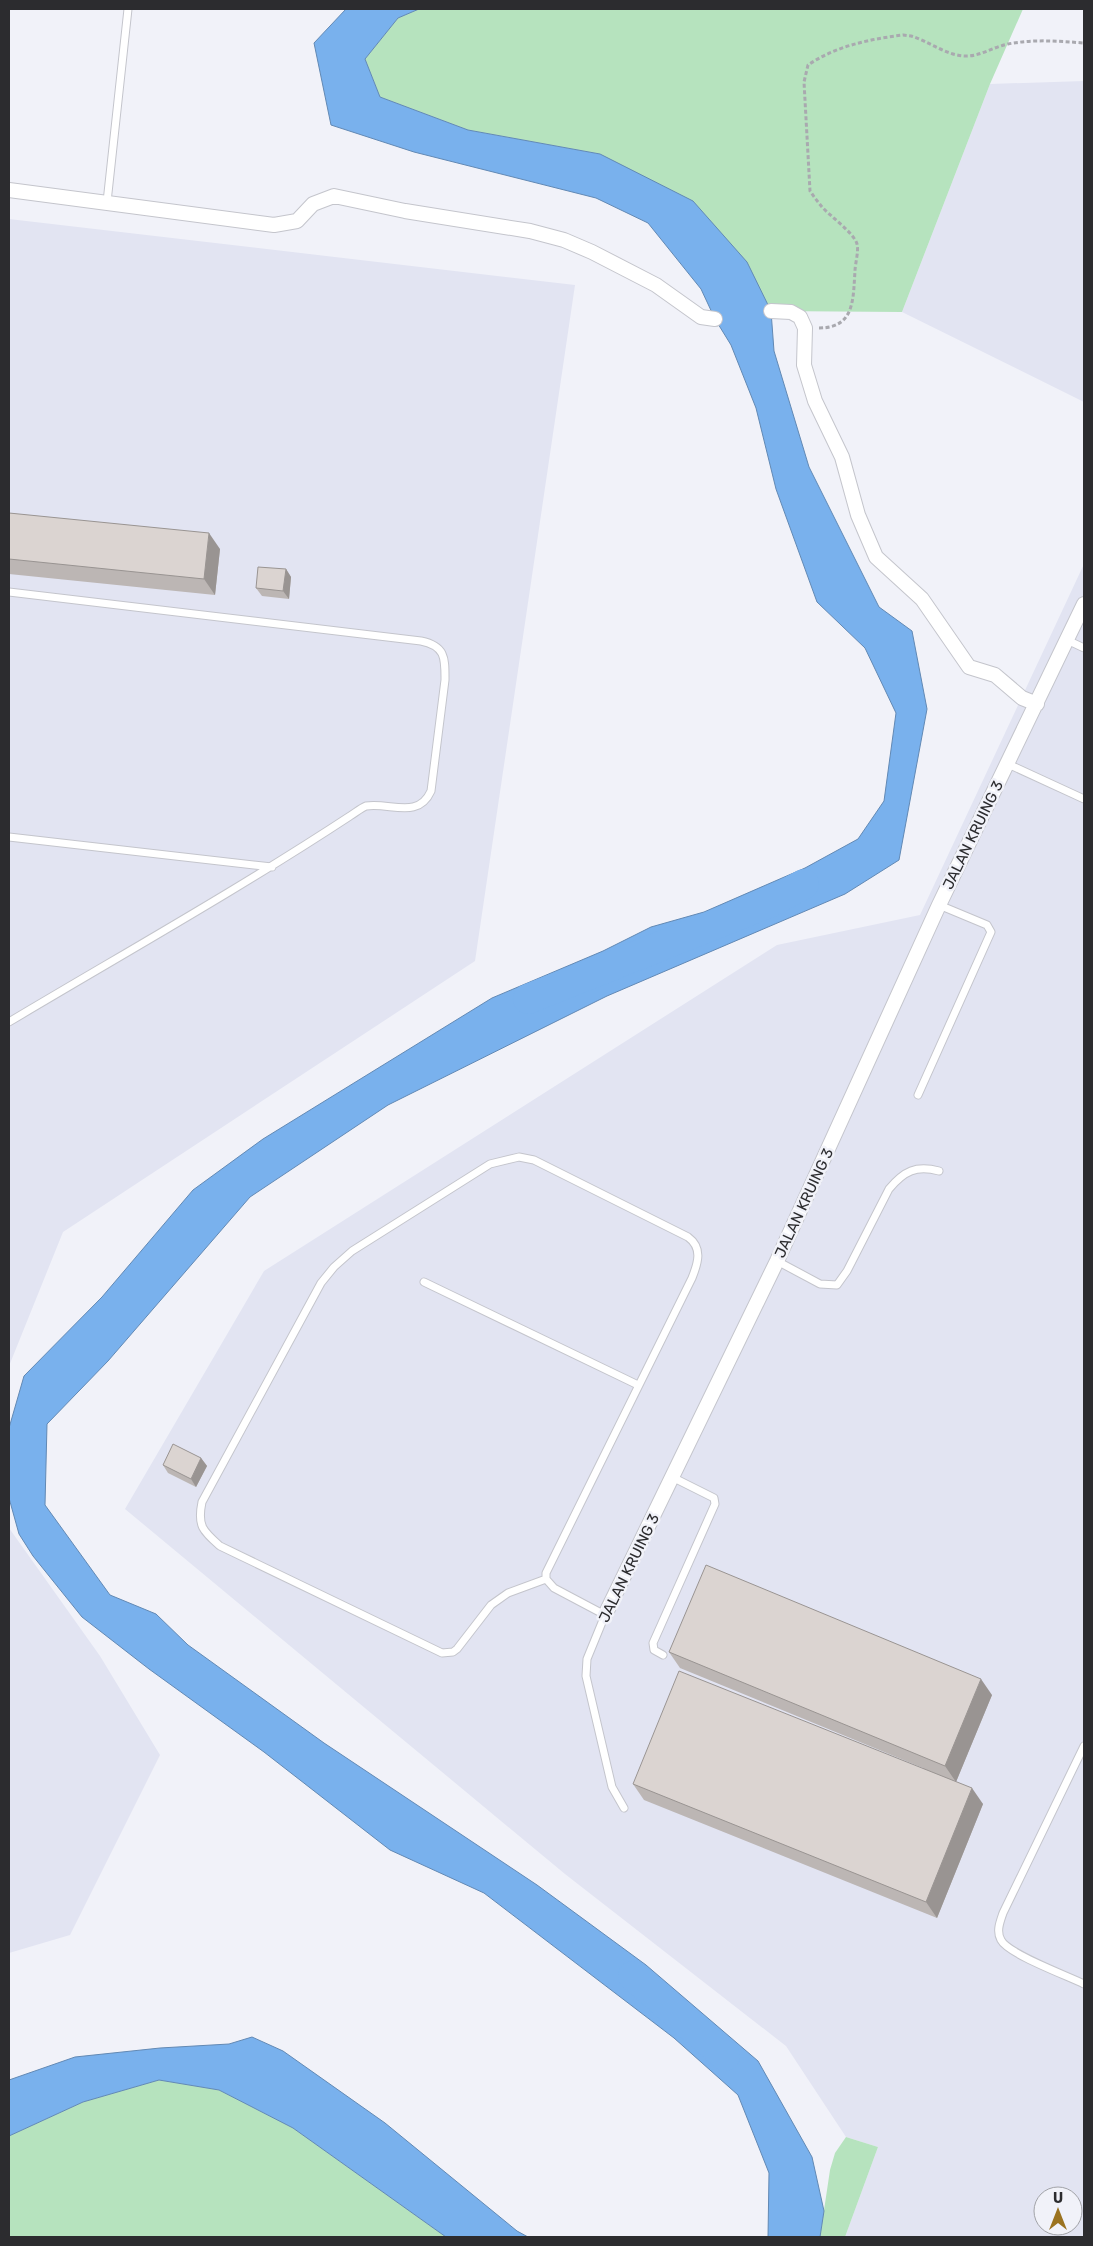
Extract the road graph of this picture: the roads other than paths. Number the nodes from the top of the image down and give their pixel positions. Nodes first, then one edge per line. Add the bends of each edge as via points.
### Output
1 (128, 9) edge
2 (9, 190) edge
3 (107, 202) junction
4 (771, 311) dead end
5 (715, 319) dead end
6 (9, 592) edge
7 (1084, 604) edge
8 (1067, 640) junction
9 (1084, 648) edge
10 (1037, 704) junction
11 (1008, 764) junction
12 (1084, 799) edge
13 (9, 837) edge
14 (272, 867) junction
15 (939, 905) junction
16 (9, 1022) edge
17 (918, 1095) dead end
18 (939, 1172) dead end
19 (777, 1261) junction
20 (424, 1282) dead end
21 (638, 1385) junction
22 (672, 1477) junction
23 (546, 1579) junction
24 (605, 1615) junction
25 (663, 1656) dead end
26 (1084, 1746) edge
27 (624, 1808) dead end
28 (1084, 1984) edge

1 - 3 lane
2 - 3 street
3 - 5 street via 274,225 297,221 313,204 334,196 501,225 564,240 656,285 701,317
4 - 10 street via 791,312 800,317 805,328 804,365 815,401 842,457 858,515 876,557 922,599 969,667 995,675 1022,698
6 - 14 lane via 398,638 430,643 438,648 445,660 445,680 428,796 411,808 364,807
7 - 8 street, JALAN KRUING 3
8 - 9 lane
8 - 10 street, JALAN KRUING 3
10 - 11 street, JALAN KRUING 3
11 - 12 lane
11 - 15 street, JALAN KRUING 3
13 - 14 lane
14 - 16 lane
15 - 17 lane via 987,925 991,932
15 - 19 street, JALAN KRUING 3
18 - 19 lane via 927,1168 914,1170 897,1180 837,1285 820,1284
19 - 22 street, JALAN KRUING 3
20 - 21 lane
21 - 23 lane via 548,1567
21 - 23 lane via 692,1278 698,1258 696,1244 688,1237 534,1160 519,1157 490,1164 352,1251 321,1282 202,1502 199,1517 202,1528 220,1546 442,1654 457,1649 491,1605 508,1593
22 - 24 street, JALAN KRUING 3
22 - 25 lane via 714,1498 715,1504 652,1643 654,1650
23 - 24 lane via 554,1588
24 - 27 lane, JALAN KRUING 3 via 587,1659 586,1676 612,1787
26 - 28 lane via 1003,1913 998,1931 1000,1940 1014,1951

